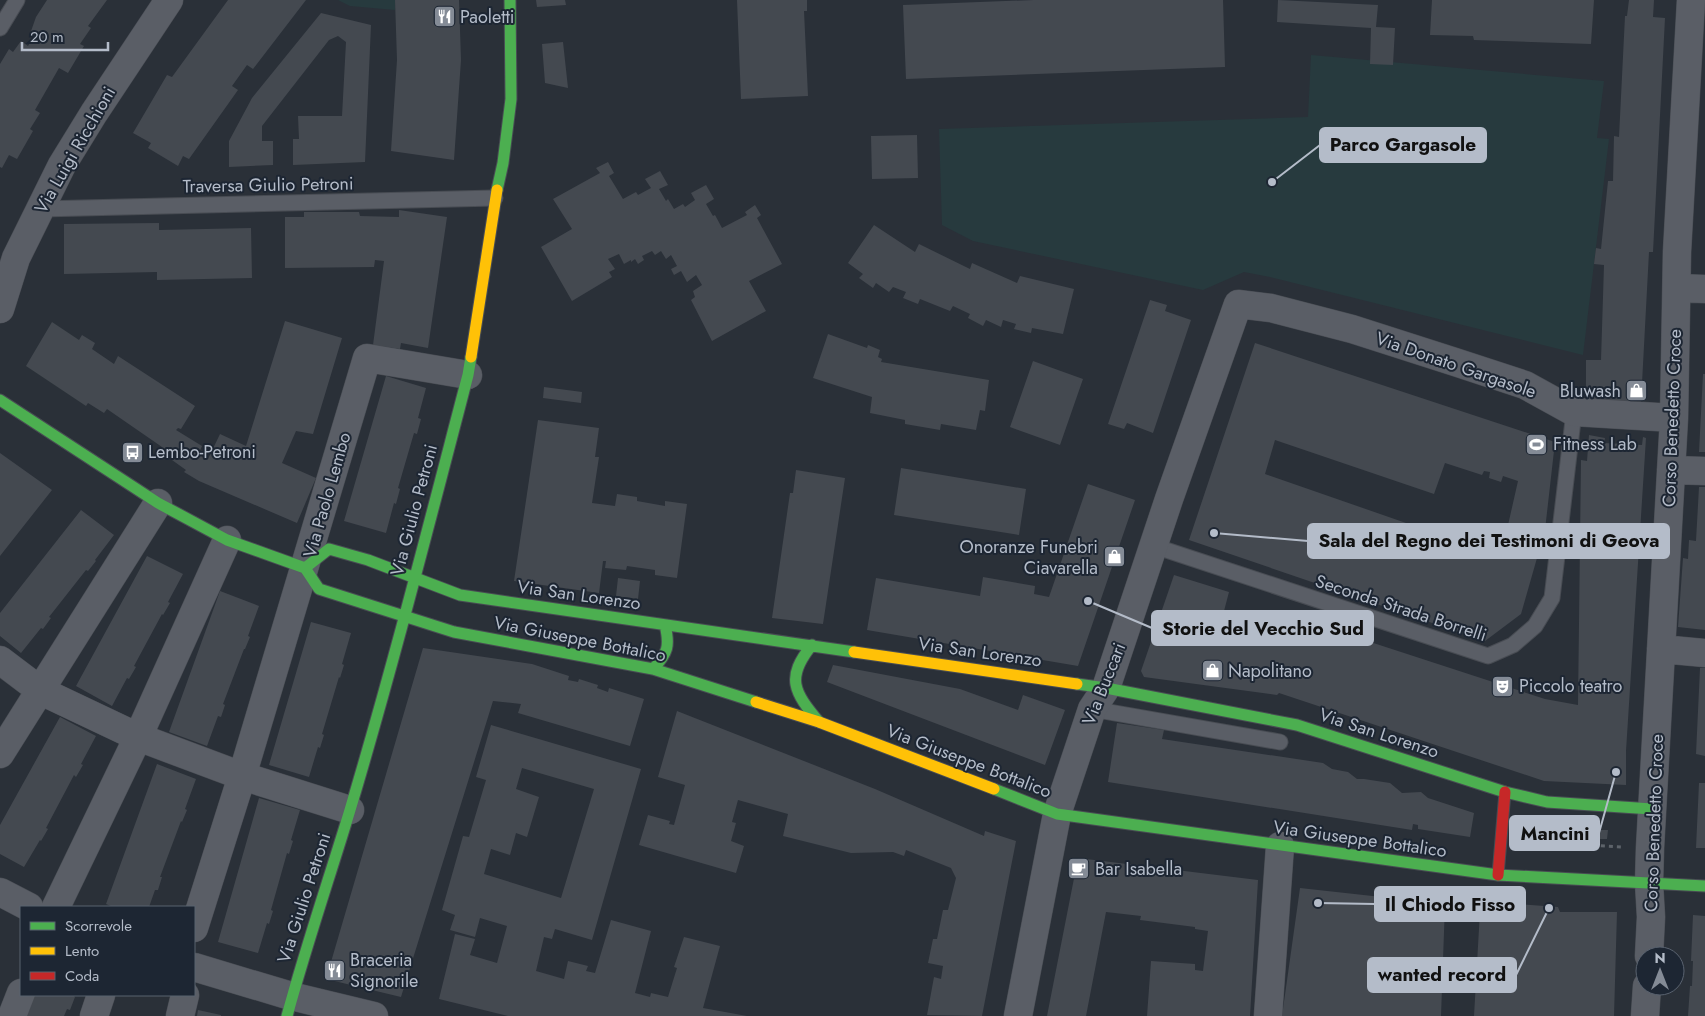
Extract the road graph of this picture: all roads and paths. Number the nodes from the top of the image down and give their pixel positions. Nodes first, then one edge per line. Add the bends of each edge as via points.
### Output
1 (17, 0) edge
2 (169, 0) edge
3 (510, 0) edge
4 (1691, 0) edge
5 (0, 28) edge
6 (495, 198) junction
7 (41, 209) junction
8 (1677, 288) junction
9 (1705, 289) edge
10 (1238, 304) joint
11 (0, 309) edge
12 (468, 375) junction
13 (0, 400) edge
14 (1574, 412) junction
15 (1674, 418) junction
16 (1672, 470) junction
17 (1705, 471) edge
18 (158, 503) junction
19 (227, 540) junction
20 (1154, 546) junction
21 (305, 568) junction
22 (414, 578) junction
23 (403, 616) junction
24 (665, 625) junction
25 (812, 645) junction
26 (1660, 649) junction
27 (1705, 653) edge
28 (0, 660) edge
29 (653, 669) junction
30 (41, 691) junction
31 (1099, 699) junction
32 (819, 722) junction
33 (138, 737) junction
34 (1280, 742) dead end
35 (0, 754) edge
36 (242, 776) junction
37 (1505, 792) junction
38 (1652, 809) junction
39 (350, 810) junction
40 (1058, 814) junction
41 (1524, 842) dead end
42 (1280, 846) junction
43 (1624, 847) dead end
44 (1498, 875) junction
45 (1649, 883) junction
46 (1705, 886) edge
47 (0, 892) edge
48 (26, 906) edge
49 (56, 906) edge
50 (195, 925) edge
51 (1650, 946) edge
52 (195, 967) edge
53 (20, 996) edge
54 (101, 996) edge
55 (185, 996) edge
56 (1646, 996) edge
57 (289, 1006) edge
58 (12, 1016) edge
59 (94, 1016) edge
60 (180, 1016) edge
61 (374, 1016) edge
62 (1018, 1016) edge
63 (1268, 1016) edge
64 (1645, 1016) edge

1 - 5 lane
2 - 7 street, Via Luigi Ricchioni via 62,165
3 - 6 main road, Via Giulio Petroni via 511,99
4 - 8 street, Corso Benedetto Croce
6 - 7 lane, Traversa Giulio Petroni
6 - 12 main road, Via Giulio Petroni
7 - 11 street, Via Luigi Ricchioni via 16,258
8 - 9 street
8 - 15 street, Corso Benedetto Croce
10 - 14 street, Via Donato Gargasole via 1298,315 1455,362 1525,385
10 - 20 street, Via Buccari
12 - 21 street, Via Paolo Lembo via 367,358
12 - 22 main road, Via Giulio Petroni
13 - 18 main road, Via Paolo Lembo
14 - 15 street, Via Donato Gargasole
14 - 20 lane, Seconda Strada Borrelli via 1552,598 1535,626 1513,645 1488,656
15 - 16 street, Corso Benedetto Croce
16 - 17 street
16 - 26 street, Corso Benedetto Croce
18 - 19 main road, Via Paolo Lembo
18 - 30 street
19 - 21 main road, Via Paolo Lembo
19 - 33 street
20 - 31 street, Via Buccari
21 - 22 main road, Via San Lorenzo via 330,549
21 - 23 main road, Via Giuseppe Bottalico via 318,589
21 - 36 street
22 - 23 main road, Via Giulio Petroni
22 - 24 main road, Via San Lorenzo via 460,595
23 - 29 main road, Via Giuseppe Bottalico via 454,632
23 - 39 main road, Via Giulio Petroni
24 - 25 main road, Via San Lorenzo
24 - 29 main road via 669,640 665,656
25 - 31 main road, Via San Lorenzo
25 - 32 main road via 799,662 796,679 798,695
26 - 27 street
26 - 38 street, Corso Benedetto Croce
28 - 30 street
29 - 32 main road, Via Giuseppe Bottalico
30 - 33 street
30 - 35 street
31 - 34 lane
31 - 37 main road, Via San Lorenzo via 1297,725
31 - 40 street, Via Buccari
32 - 40 main road, Via Giuseppe Bottalico
33 - 36 street
33 - 49 street
36 - 39 street
36 - 50 street
37 - 38 main road, Via San Lorenzo via 1547,802
37 - 44 main road
38 - 45 street, Corso Benedetto Croce
39 - 57 main road, Via Giulio Petroni
40 - 42 main road, Via Giuseppe Bottalico
40 - 62 street, Via Buccari
41 - 43 path
42 - 44 main road, Via Giuseppe Bottalico
42 - 63 street
44 - 45 main road, Via Giuseppe Bottalico
45 - 46 main road, Via Giuseppe Bottalico
45 - 51 street, Corso Benedetto Croce via 1652,917
47 - 48 street
52 - 57 street
53 - 58 street
54 - 59 street
55 - 60 street
56 - 64 street
57 - 61 street

